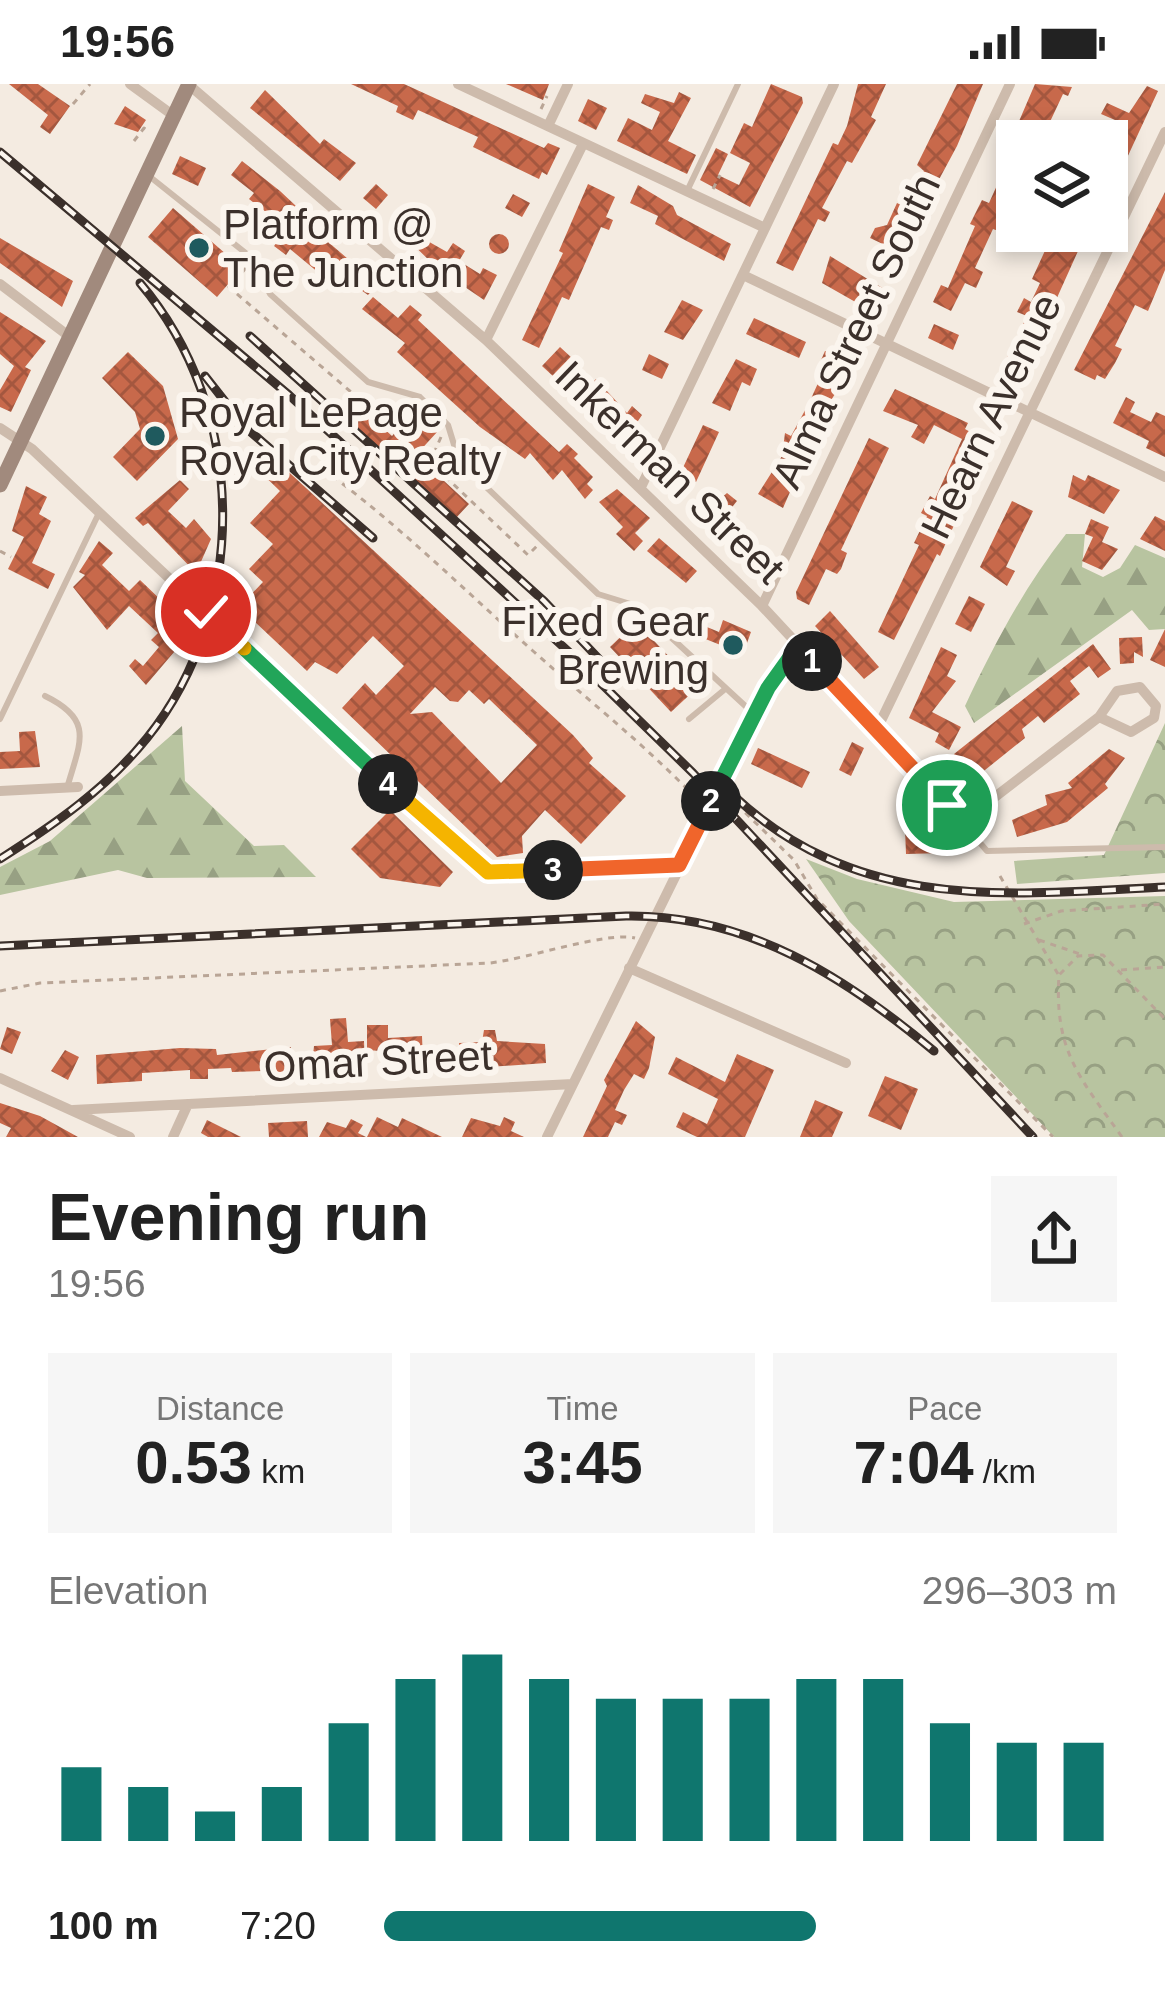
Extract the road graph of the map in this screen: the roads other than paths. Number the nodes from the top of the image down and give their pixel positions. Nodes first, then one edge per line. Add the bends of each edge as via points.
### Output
1 (130, 84) edge
2 (189, 84) edge
3 (458, 84) edge
4 (568, 84) edge
5 (738, 84) edge
6 (834, 84) edge
7 (1010, 84) edge
8 (174, 116) junction
9 (548, 126) junction
10 (1165, 132) edge
11 (583, 143) junction
12 (147, 173) junction
13 (687, 192) junction
14 (765, 228) junction
15 (743, 275) junction
16 (0, 284) edge
17 (70, 337) junction
18 (486, 340) junction
19 (886, 345) junction
20 (1028, 413) junction
21 (0, 428) edge
22 (22, 440) junction
23 (1165, 477) edge
24 (0, 485) edge
25 (641, 487) junction
26 (100, 512) junction
27 (762, 606) junction
28 (798, 646) junction
29 (724, 690) junction
30 (45, 696) dead end
31 (754, 714) junction
32 (1100, 717) junction
33 (0, 718) edge
34 (689, 719) dead end
35 (877, 729) junction
36 (73, 788) joint
37 (0, 791) edge
38 (947, 805) junction
39 (1165, 847) edge
40 (679, 865) junction
41 (629, 968) junction
42 (846, 1063) dead end
43 (0, 1078) edge
44 (573, 1084) junction
45 (188, 1104) junction
46 (74, 1110) junction
47 (130, 1137) edge
48 (172, 1137) edge
49 (547, 1137) edge

1 - 8 street
2 - 8 main road
2 - 18 street, Inkerman Street
3 - 9 street
4 - 9 street
5 - 13 lane
6 - 14 street
7 - 19 street, Alma Street South
8 - 12 main road
9 - 11 street
10 - 20 street, Hearn Avenue
11 - 13 street
11 - 18 street
12 - 17 main road
12 - 29 lane via 252,258 270,293 368,382 414,394 433,409 448,425 459,461 598,594 638,606
13 - 14 street
14 - 15 street
15 - 19 street
15 - 25 street
16 - 17 street
17 - 22 main road
18 - 25 street, Inkerman Street
19 - 20 street
19 - 27 street, Alma Street South
20 - 23 street
20 - 35 street, Hearn Avenue
21 - 22 street
22 - 24 main road
22 - 26 street
25 - 27 street, Inkerman Street
26 - 33 lane
26 - 40 street via 468,860 488,872
27 - 28 street, Inkerman Street
28 - 31 street
28 - 35 street, Inkerman Street
29 - 31 lane
29 - 34 lane
30 - 36 lane via 70,707 81,729
31 - 40 street
32 - 32 street via 1131,733 1154,718 1156,706 1149,693 1127,687
32 - 38 street via 978,809
35 - 38 street, Inkerman Street
36 - 37 street
38 - 39 lane via 986,851
40 - 41 street
41 - 42 street
41 - 44 street
43 - 46 street
44 - 45 street, Omar Street
44 - 49 street
45 - 46 street, Omar Street
45 - 48 street
46 - 47 street

